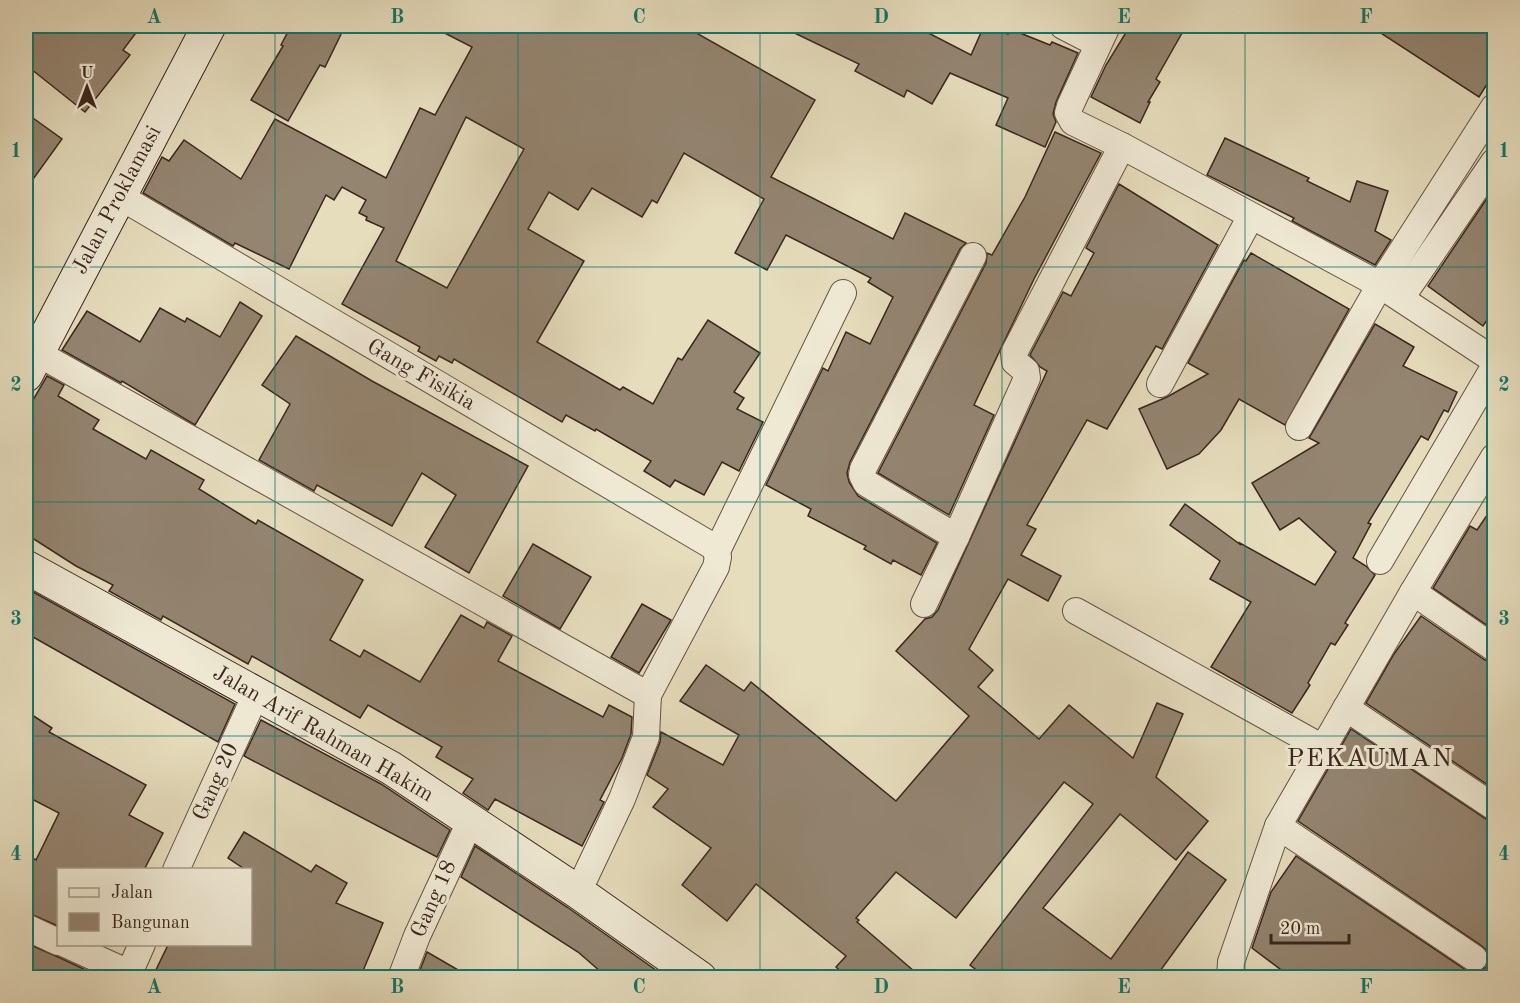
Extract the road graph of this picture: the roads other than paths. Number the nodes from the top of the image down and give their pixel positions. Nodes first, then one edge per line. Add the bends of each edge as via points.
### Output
1 (209, 26) edge
2 (1062, 26) edge
3 (1102, 34) edge
4 (1494, 107) edge
5 (1122, 146) junction
6 (1494, 162) edge
7 (119, 196) junction
8 (1251, 216) junction
9 (973, 256) dead end
10 (1390, 291) junction
11 (843, 293) dead end
12 (1494, 360) edge
13 (31, 364) edge
14 (1494, 367) edge
15 (1160, 384) dead end
16 (1299, 427) dead end
17 (1490, 474) edge
18 (956, 537) junction
19 (718, 554) junction
20 (1380, 561) dead end
21 (26, 567) edge
22 (1413, 592) junction
23 (924, 604) dead end
24 (1076, 610) dead end
25 (1494, 648) edge
26 (256, 694) junction
27 (648, 695) junction
28 (1346, 708) junction
29 (1323, 748) junction
30 (1494, 807) edge
31 (470, 822) junction
32 (1278, 826) junction
33 (177, 868) edge
34 (578, 892) junction
35 (26, 927) edge
36 (57, 942) edge
37 (67, 946) edge
38 (142, 946) edge
39 (1474, 958) dead end
40 (1231, 970) edge
41 (128, 975) edge
42 (401, 978) edge
43 (700, 978) edge
44 (1251, 978) edge

1 - 7 main road, Jalan Proklamasi
2 - 3 street
3 - 5 street via 1068,113 1073,122
4 - 10 street
5 - 8 street
5 - 18 street via 1014,353 1015,362 1026,371 1027,378
6 - 10 street
7 - 13 main road, Jalan Proklamasi
7 - 19 street, Gang Fisikia via 714,547
8 - 10 street
8 - 15 street
9 - 18 street via 862,475 866,483
10 - 12 street
10 - 16 street
11 - 19 street
13 - 27 street
14 - 20 street
17 - 22 street
18 - 23 street
19 - 27 street via 716,567
21 - 26 main road, Jalan Arif Rahman Hakim
22 - 25 street
22 - 28 street
24 - 29 street
26 - 31 main road, Jalan Arif Rahman Hakim via 391,768
26 - 33 street, Gang 20
27 - 34 street via 646,737
28 - 29 street
28 - 30 street
29 - 32 street
31 - 34 main road, Jalan Arif Rahman Hakim
31 - 42 street, Gang 18
32 - 39 street
32 - 40 street
34 - 43 main road, Jalan Arif Rahman Hakim
35 - 36 street
37 - 41 street
38 - 41 street
40 - 44 street

